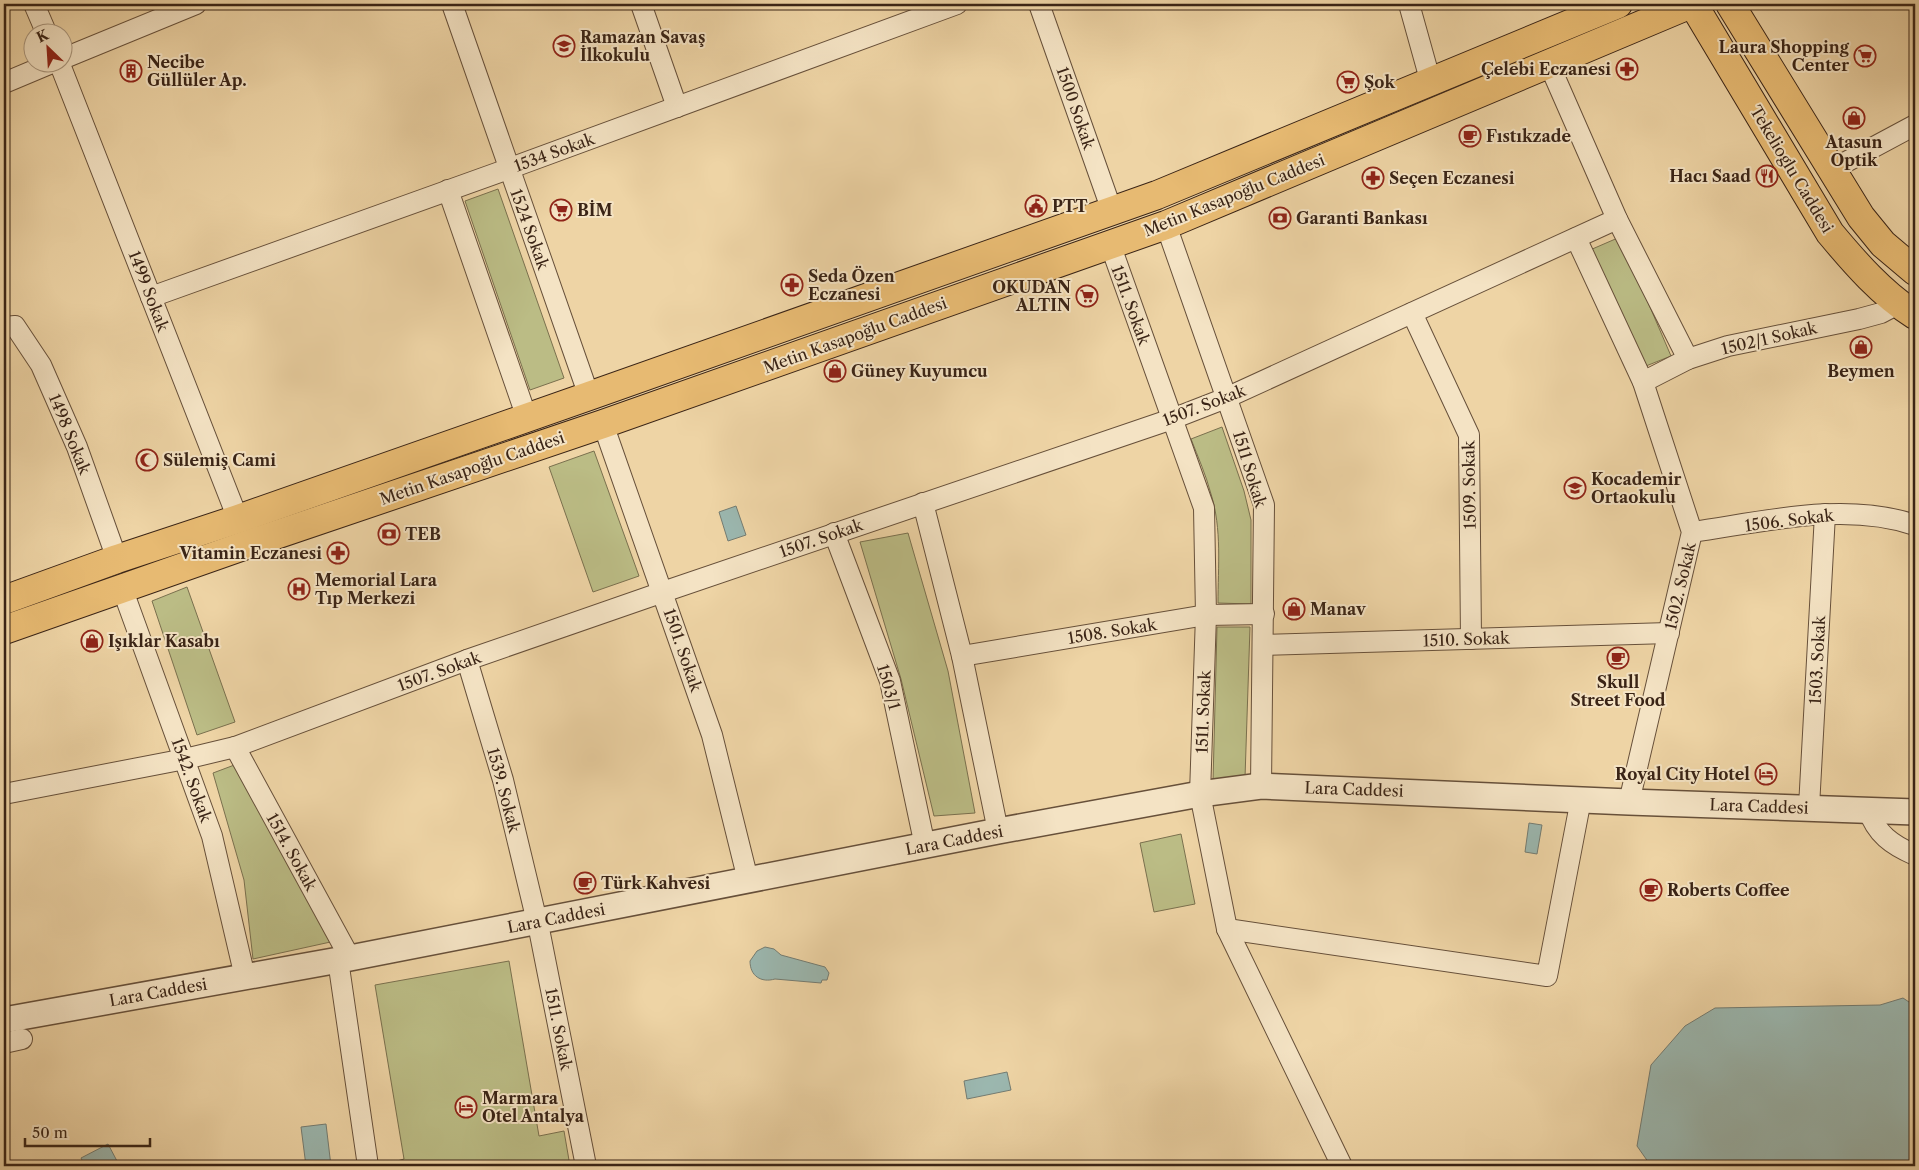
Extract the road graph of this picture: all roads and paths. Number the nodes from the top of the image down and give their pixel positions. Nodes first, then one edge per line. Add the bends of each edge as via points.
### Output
1 (34, 4) edge
2 (196, 4) edge
3 (452, 4) edge
4 (641, 4) edge
5 (956, 4) edge
6 (1039, 4) edge
7 (1409, 4) edge
8 (1618, 4) edge
9 (1692, 4) edge
10 (1730, 4) edge
11 (42, 22) edge
12 (72, 55) edge
13 (1549, 64) junction
14 (30, 72) edge
15 (63, 72) edge
16 (4, 83) edge
17 (1431, 83) junction
18 (677, 107) junction
19 (1915, 125) edge
20 (508, 169) junction
21 (1831, 170) junction
22 (448, 190) junction
23 (1112, 211) junction
24 (1618, 219) junction
25 (1166, 225) junction
26 (1576, 238) junction
27 (1110, 244) junction
28 (1915, 272) edge
29 (151, 297) junction
30 (1907, 310) edge
31 (1412, 313) junction
32 (4, 327) edge
33 (1688, 359) junction
34 (1643, 382) junction
35 (590, 396) junction
36 (1226, 398) junction
37 (527, 418) junction
38 (1172, 419) junction
39 (603, 424) junction
40 (923, 503) junction
41 (1825, 514) junction
42 (238, 519) junction
43 (1915, 525) edge
44 (1692, 532) junction
45 (834, 533) junction
46 (117, 559) junction
47 (122, 588) junction
48 (663, 592) junction
49 (4, 600) edge
50 (1264, 614) junction
51 (1206, 615) junction
52 (4, 630) edge
53 (1669, 633) junction
54 (1471, 639) junction
55 (1264, 645) junction
56 (962, 656) junction
57 (468, 660) junction
58 (235, 746) junction
59 (185, 759) junction
60 (1261, 786) junction
61 (4, 794) edge
62 (1200, 794) junction
63 (1581, 799) junction
64 (1629, 802) junction
65 (1809, 807) junction
66 (1868, 809) junction
67 (1915, 812) edge
68 (998, 831) junction
69 (925, 846) junction
70 (1915, 855) edge
71 (748, 880) junction
72 (537, 922) junction
73 (1227, 928) junction
74 (344, 959) junction
75 (245, 977) junction
76 (4, 1020) edge
77 (368, 1166) edge
78 (586, 1166) edge
79 (1342, 1166) edge

1 - 11 street
2 - 12 street
3 - 20 street, 1524 Sokak
4 - 18 street
5 - 18 street, 1534 Sokak
6 - 23 street, 1500 Sokak
7 - 17 street
8 - 17 main road, Metin Kasapoğlu Caddesi
9 - 13 main road, Metin Kasapoğlu Caddesi
9 - 30 main road, Tekelioglu Caddesi via 1830,233 1857,264
10 - 21 main road, Tekelioglu Caddesi
13 - 24 street
13 - 25 main road, Metin Kasapoğlu Caddesi
14 - 16 street
15 - 29 street, 1499 Sokak
17 - 23 main road, Metin Kasapoğlu Caddesi
18 - 20 street, 1534 Sokak
19 - 21 street
20 - 22 street, 1534 Sokak
20 - 35 street, 1524 Sokak
21 - 28 main road, Tekelioglu Caddesi via 1883,244
22 - 29 street, 1534 Sokak
22 - 37 street
23 - 35 main road, Metin Kasapoğlu Caddesi
24 - 26 street, 1507. Sokak
24 - 33 street
25 - 27 main road, Metin Kasapoğlu Caddesi
25 - 36 street, 1511 Sokak
26 - 31 street, 1507. Sokak
26 - 34 street, 1502. Sokak
27 - 38 street, 1511. Sokak
27 - 39 main road, Metin Kasapoğlu Caddesi
29 - 42 street, 1499 Sokak
30 - 33 street, 1502/1 Sokak via 1728,346
31 - 36 street, 1507. Sokak
31 - 54 street, 1509. Sokak via 1469,435
32 - 46 street, 1498 Sokak via 15,326 41,365 77,447
33 - 34 street, 1502/1 Sokak
34 - 44 street, 1502. Sokak
35 - 37 main road, Metin Kasapoğlu Caddesi
36 - 38 street, 1507. Sokak
36 - 50 street, 1511 Sokak via 1264,505
37 - 42 main road, Metin Kasapoğlu Caddesi
38 - 40 street, 1507. Sokak
38 - 51 street, 1511. Sokak via 1204,508
39 - 47 main road, Metin Kasapoğlu Caddesi
39 - 48 street, 1501. Sokak
40 - 45 street, 1507. Sokak
40 - 56 street
41 - 43 street, 1506. Sokak via 1871,515
41 - 44 street, 1506. Sokak
41 - 65 street, 1503. Sokak
42 - 46 main road, Metin Kasapoğlu Caddesi
44 - 53 street, 1502. Sokak
45 - 48 street, 1507. Sokak
45 - 69 street, 1503/1 via 890,681
46 - 49 main road, Metin Kasapoğlu Caddesi
47 - 52 main road, Metin Kasapoğlu Caddesi
47 - 59 street, 1542. Sokak
48 - 57 street, 1507. Sokak
48 - 71 street, 1501. Sokak via 712,734
50 - 51 street, 1508. Sokak
50 - 55 street, 1511 Sokak
51 - 56 street, 1508. Sokak
51 - 62 street, 1511. Sokak
53 - 54 street, 1510. Sokak
53 - 64 street, 1502. Sokak
54 - 55 street, 1510. Sokak
55 - 60 street, 1511 Sokak
56 - 68 street
57 - 58 street, 1507. Sokak
57 - 72 street, 1539. Sokak via 503,780
58 - 59 street, 1507. Sokak
58 - 74 street, 1514. Sokak
59 - 61 street, 1507. Sokak
59 - 75 street, 1542. Sokak via 212,836
60 - 62 street, Lara Caddesi
60 - 63 street, Lara Caddesi
62 - 68 street, Lara Caddesi
62 - 73 street, 1511. Sokak
63 - 64 street, Lara Caddesi
63 - 73 street via 1547,976
64 - 65 street, Lara Caddesi
65 - 66 street, Lara Caddesi
66 - 67 street, Lara Caddesi
66 - 70 street via 1873,824 1879,830 1897,847
68 - 69 street, Lara Caddesi
69 - 71 street, Lara Caddesi
71 - 72 street, Lara Caddesi
72 - 74 street, Lara Caddesi
72 - 78 street, 1511. Sokak
73 - 79 street, 1511. Sokak
74 - 75 street, Lara Caddesi
74 - 77 street
75 - 76 street, Lara Caddesi

